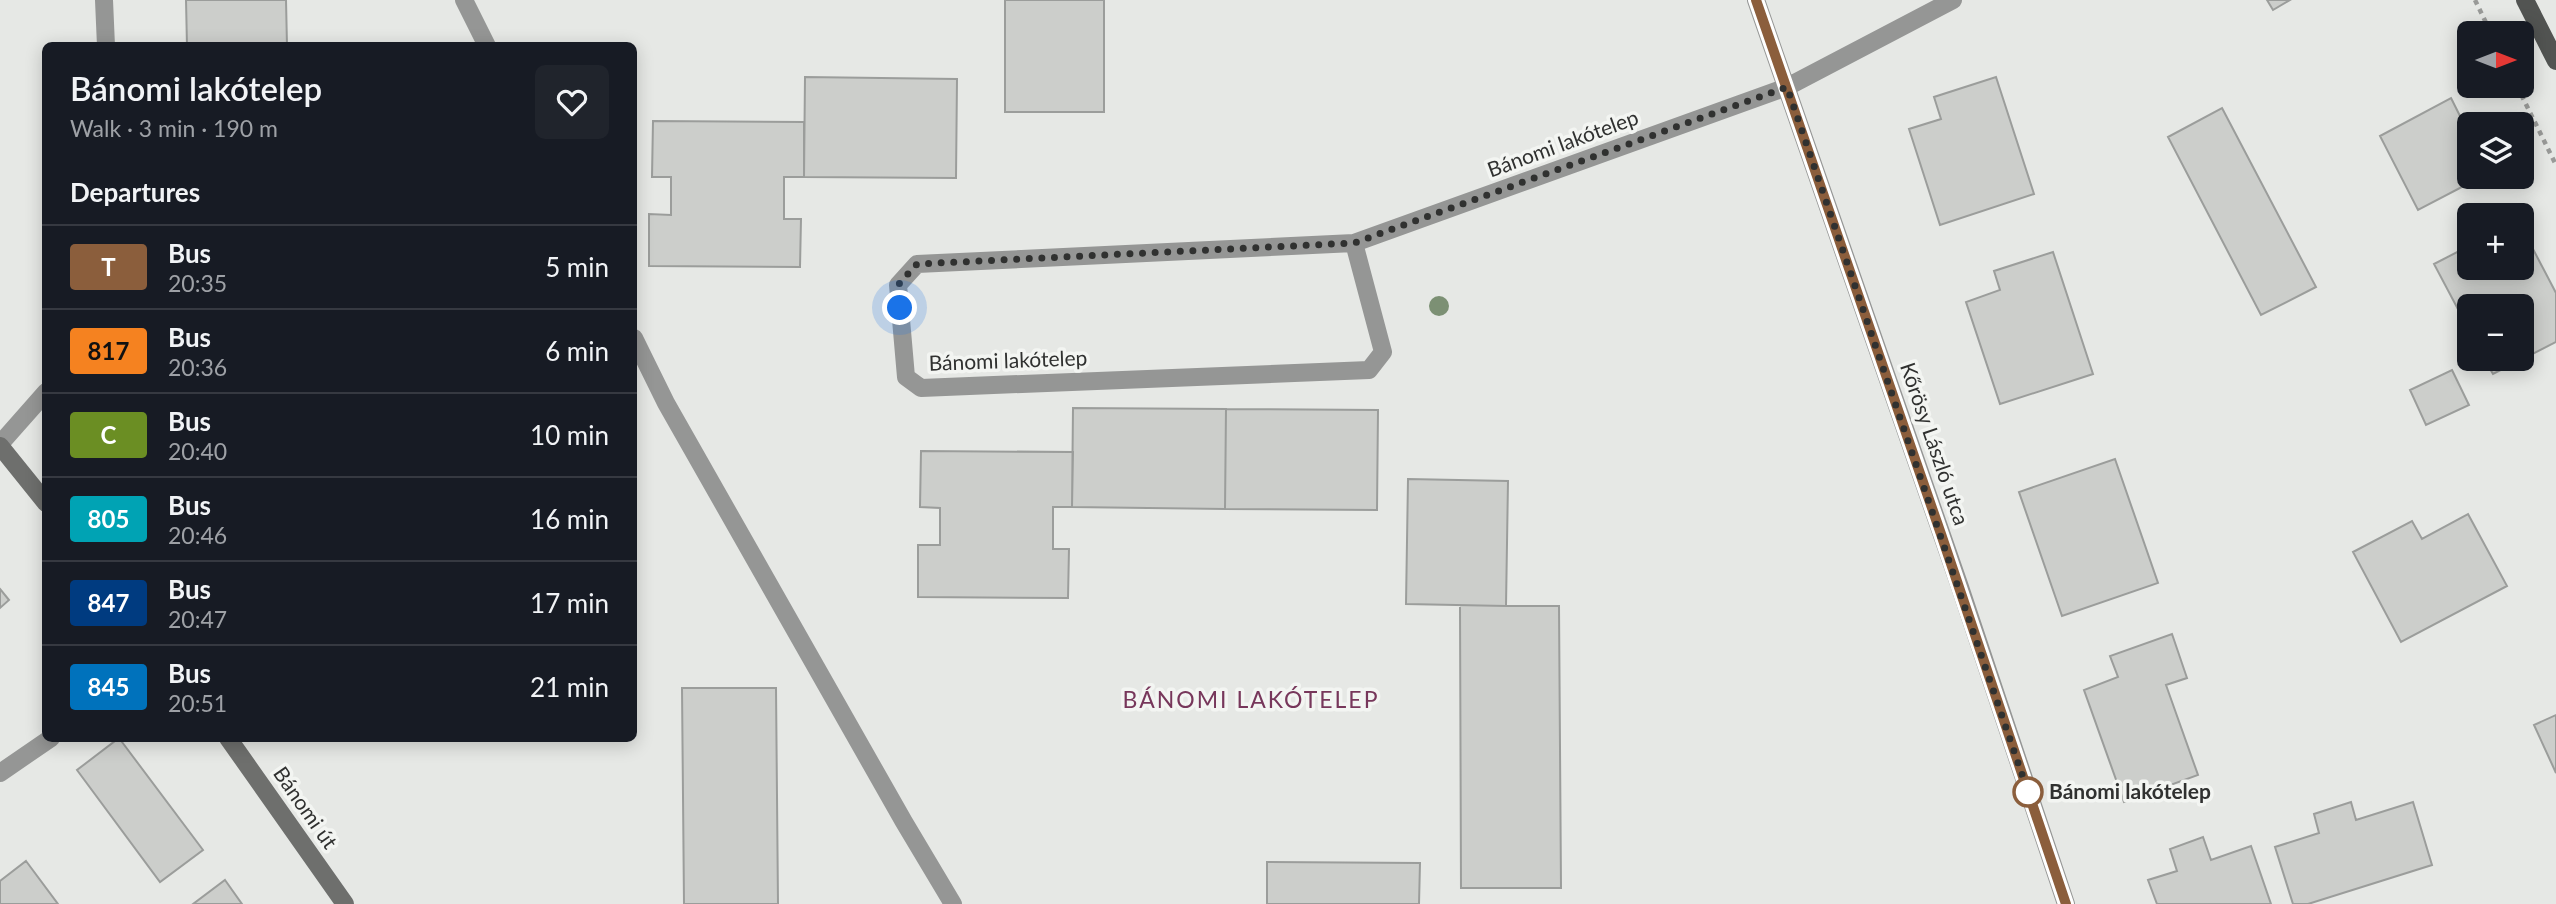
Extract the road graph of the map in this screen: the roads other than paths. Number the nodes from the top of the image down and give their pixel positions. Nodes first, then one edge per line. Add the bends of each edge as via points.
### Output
1 (104, 0) edge
2 (464, 0) edge
3 (1756, 0) edge
4 (1953, 0) edge
5 (2525, 0) edge
6 (106, 42) edge
7 (485, 42) edge
8 (2556, 61) edge
9 (1787, 87) junction
10 (1354, 243) junction
11 (637, 344) edge
12 (42, 397) edge
13 (0, 445) edge
14 (42, 498) edge
15 (45, 742) edge
16 (231, 742) edge
17 (0, 773) edge
18 (345, 904) edge
19 (953, 904) edge
20 (2066, 904) edge

1 - 6 street
2 - 7 street
3 - 9 street, Kőrösy László utca
4 - 9 street, Bánomi lakótelep
5 - 8 main road
9 - 10 street, Bánomi lakótelep
9 - 20 street, Kőrösy László utca
10 - 10 street, Bánomi lakótelep via 1383,352 1369,370 921,388 906,377 898,285 917,264
11 - 19 street via 672,415
12 - 13 street
13 - 14 main road
15 - 17 street
16 - 18 main road, Bánomi út

